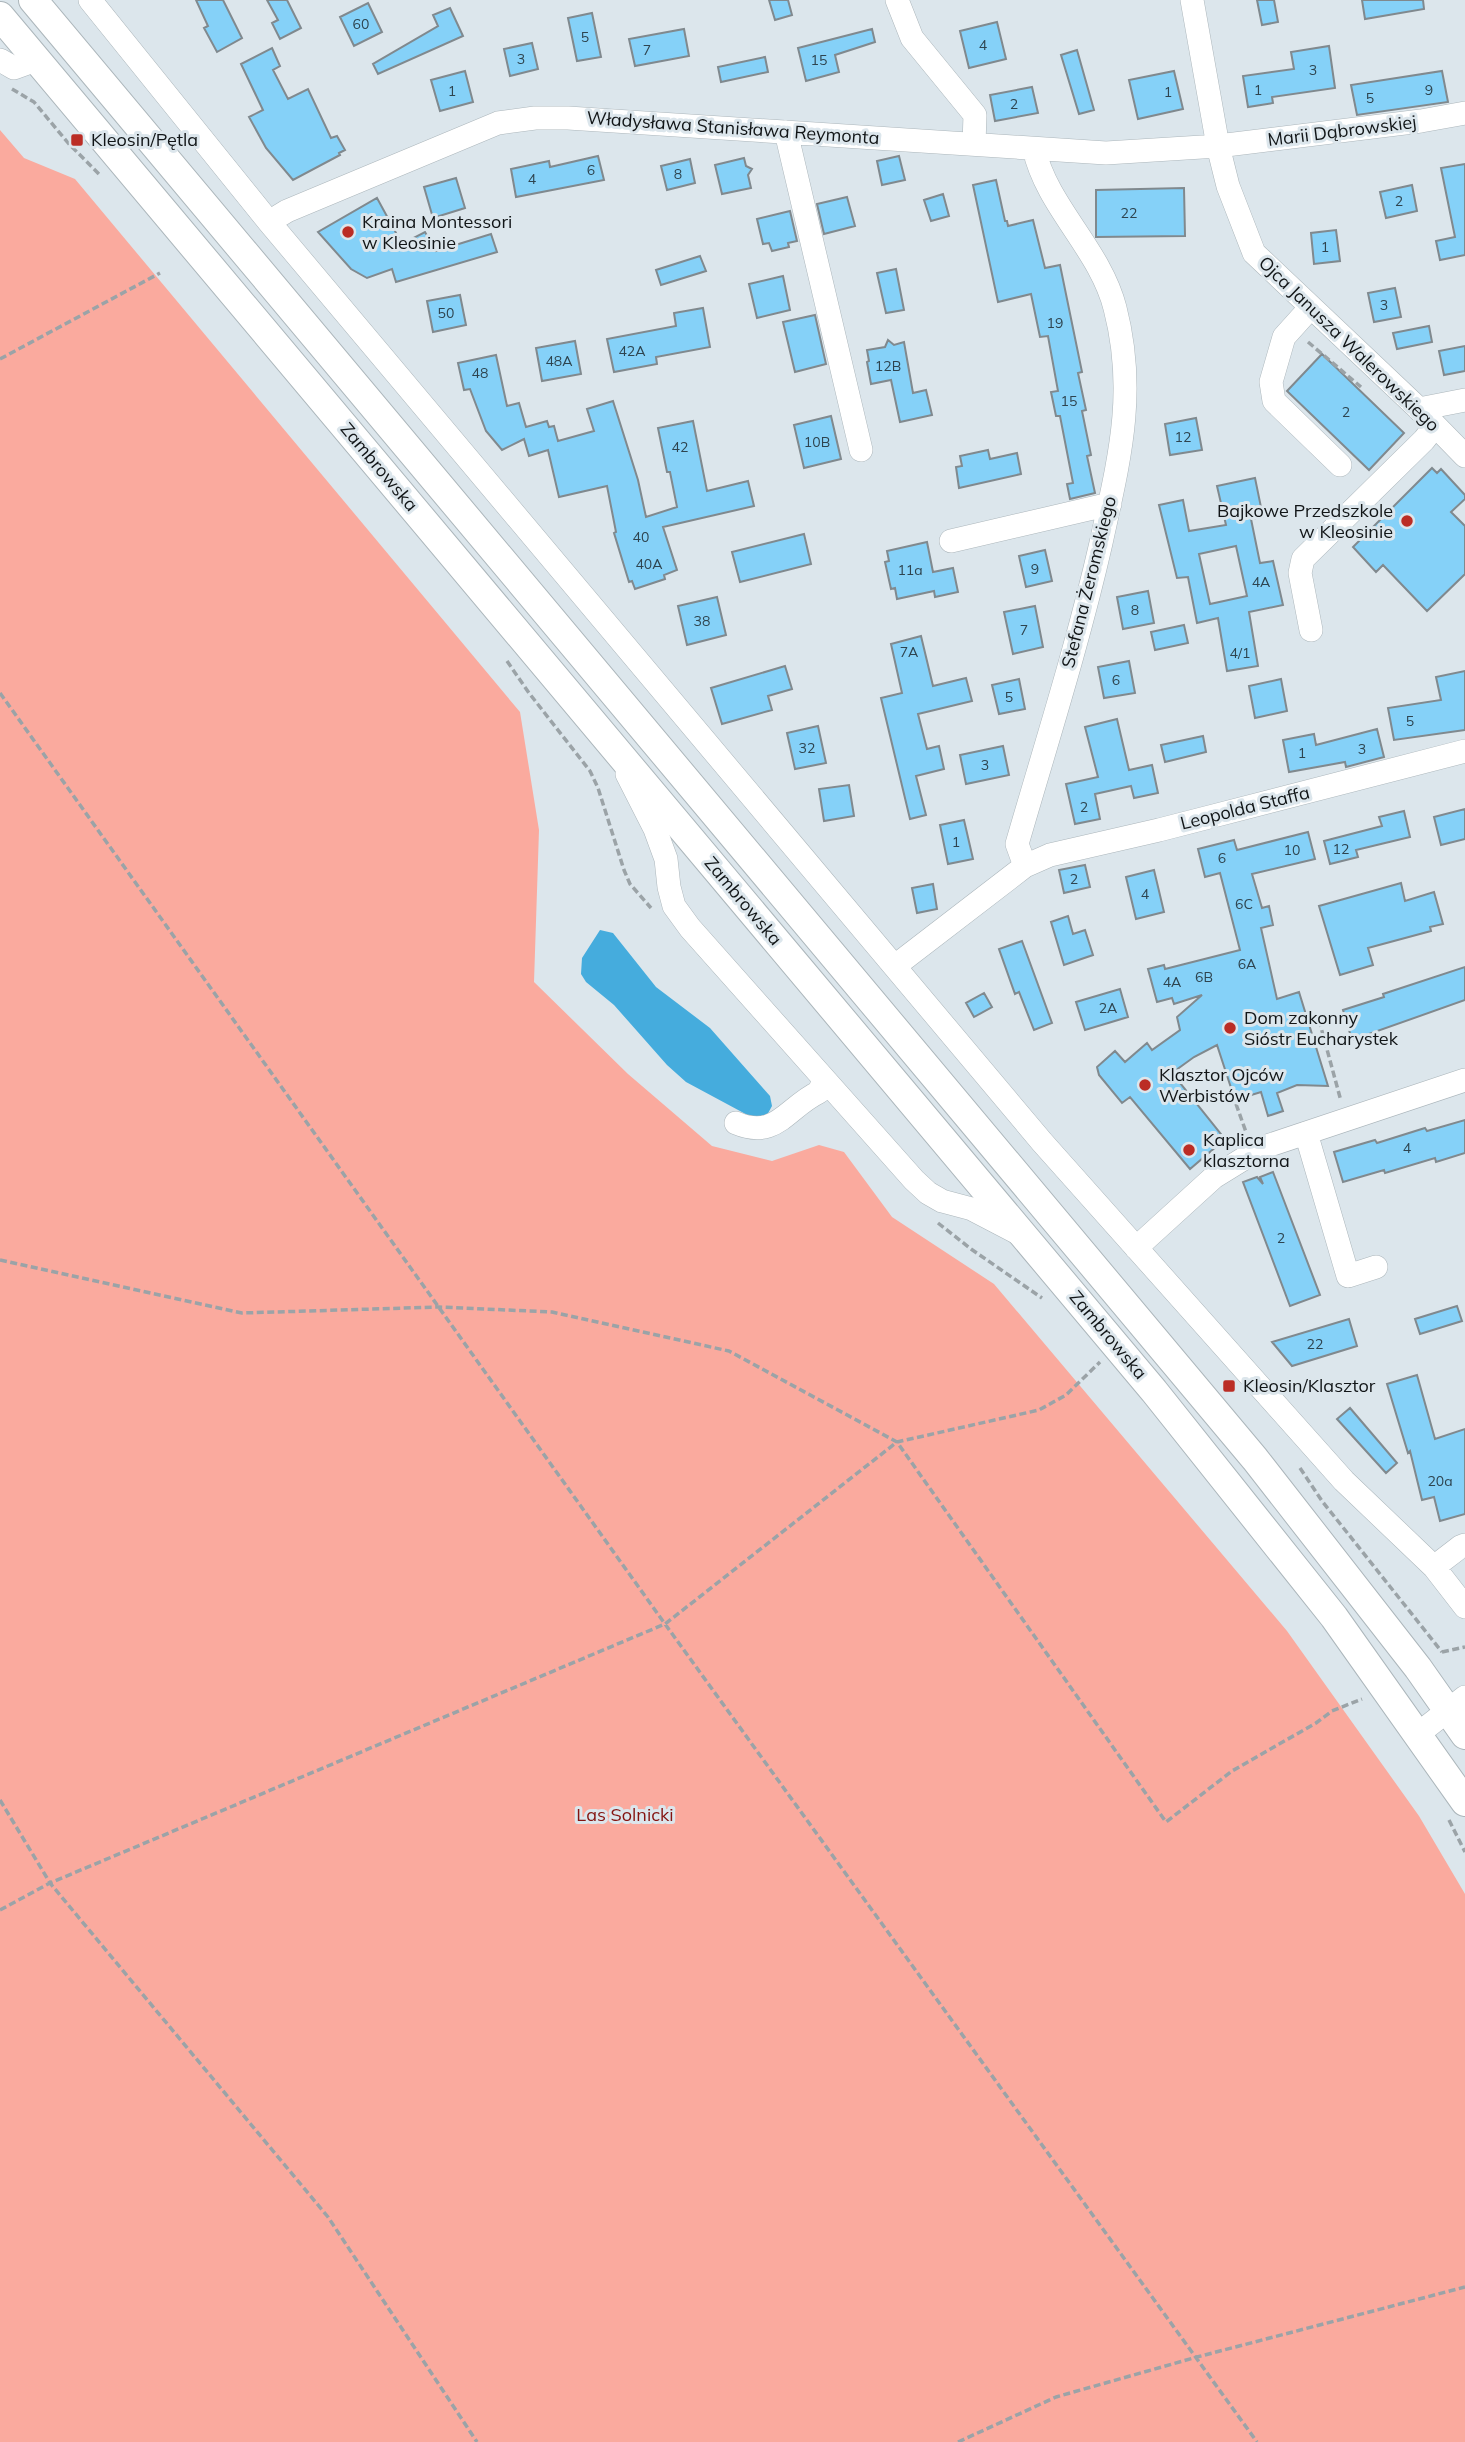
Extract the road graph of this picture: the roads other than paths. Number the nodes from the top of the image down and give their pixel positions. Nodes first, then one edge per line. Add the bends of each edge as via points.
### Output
1 (33, 0) edge
2 (90, 0) edge
3 (897, 0) edge
4 (1192, 0) edge
5 (0, 16) edge
6 (0, 60) edge
7 (36, 60) junction
8 (1465, 113) edge
9 (786, 132) junction
10 (974, 144) junction
11 (1218, 146) junction
12 (1034, 149) junction
13 (269, 222) junction
14 (1311, 307) junction
15 (1465, 400) edge
16 (1419, 409) junction
17 (1435, 426) junction
18 (861, 450) dead end
19 (1465, 456) edge
20 (1340, 465) dead end
21 (1110, 504) junction
22 (951, 541) dead end
23 (1311, 630) dead end
24 (613, 746) junction
25 (1465, 751) edge
26 (1026, 866) junction
27 (895, 966) junction
28 (824, 1080) junction
29 (1465, 1080) edge
30 (736, 1123) dead end
31 (1306, 1133) junction
32 (1027, 1238) junction
33 (1136, 1248) junction
34 (1376, 1267) dead end
35 (1465, 1545) edge
36 (1434, 1567) junction
37 (1465, 1607) edge
38 (1457, 1703) edge
39 (1418, 1734) junction
40 (1465, 1735) edge
41 (1465, 1802) edge

1 - 38 main road, Zambrowska
2 - 13 street
3 - 10 street via 912,38 975,115
4 - 11 street, Ojca Janusza Walerowskiego
5 - 7 main road, Zambrowska
6 - 7 street via 14,68
7 - 24 main road, Zambrowska
8 - 11 street, Marii Dąbrowskiej
9 - 10 street, Władysława Stanisława Reymonta
9 - 13 street, Władysława Stanisława Reymonta via 568,118 498,123
9 - 18 street
10 - 12 street, Władysława Stanisława Reymonta
11 - 12 street, Władysława Stanisława Reymonta via 1106,153
11 - 14 street, Ojca Janusza Walerowskiego via 1254,253
12 - 21 street, Stefana Żeromskiego via 1039,170 1104,277 1120,327 1125,426
13 - 27 street
14 - 16 street, Ojca Janusza Walerowskiego
14 - 20 street via 1284,337 1271,382 1274,401
15 - 16 street
16 - 17 street, Ojca Janusza Walerowskiego
17 - 19 street, Ojca Janusza Walerowskiego
17 - 23 street via 1303,559 1300,573
21 - 22 street
21 - 26 street, Stefana Żeromskiego via 1017,844
24 - 28 street via 655,829 674,905
24 - 32 main road, Zambrowska
25 - 26 street, Leopolda Staffa via 1050,855
26 - 27 street
27 - 33 street
28 - 30 street via 819,1092 773,1125 754,1129
28 - 32 street via 928,1193 972,1209
29 - 31 street
31 - 33 street via 1261,1148 1214,1177
31 - 34 street via 1348,1276
32 - 39 main road, Zambrowska via 1269,1534
33 - 36 street via 1344,1481
35 - 36 street
36 - 37 street
38 - 39 street
38 - 40 main road, Zambrowska
39 - 41 main road, Zambrowska

